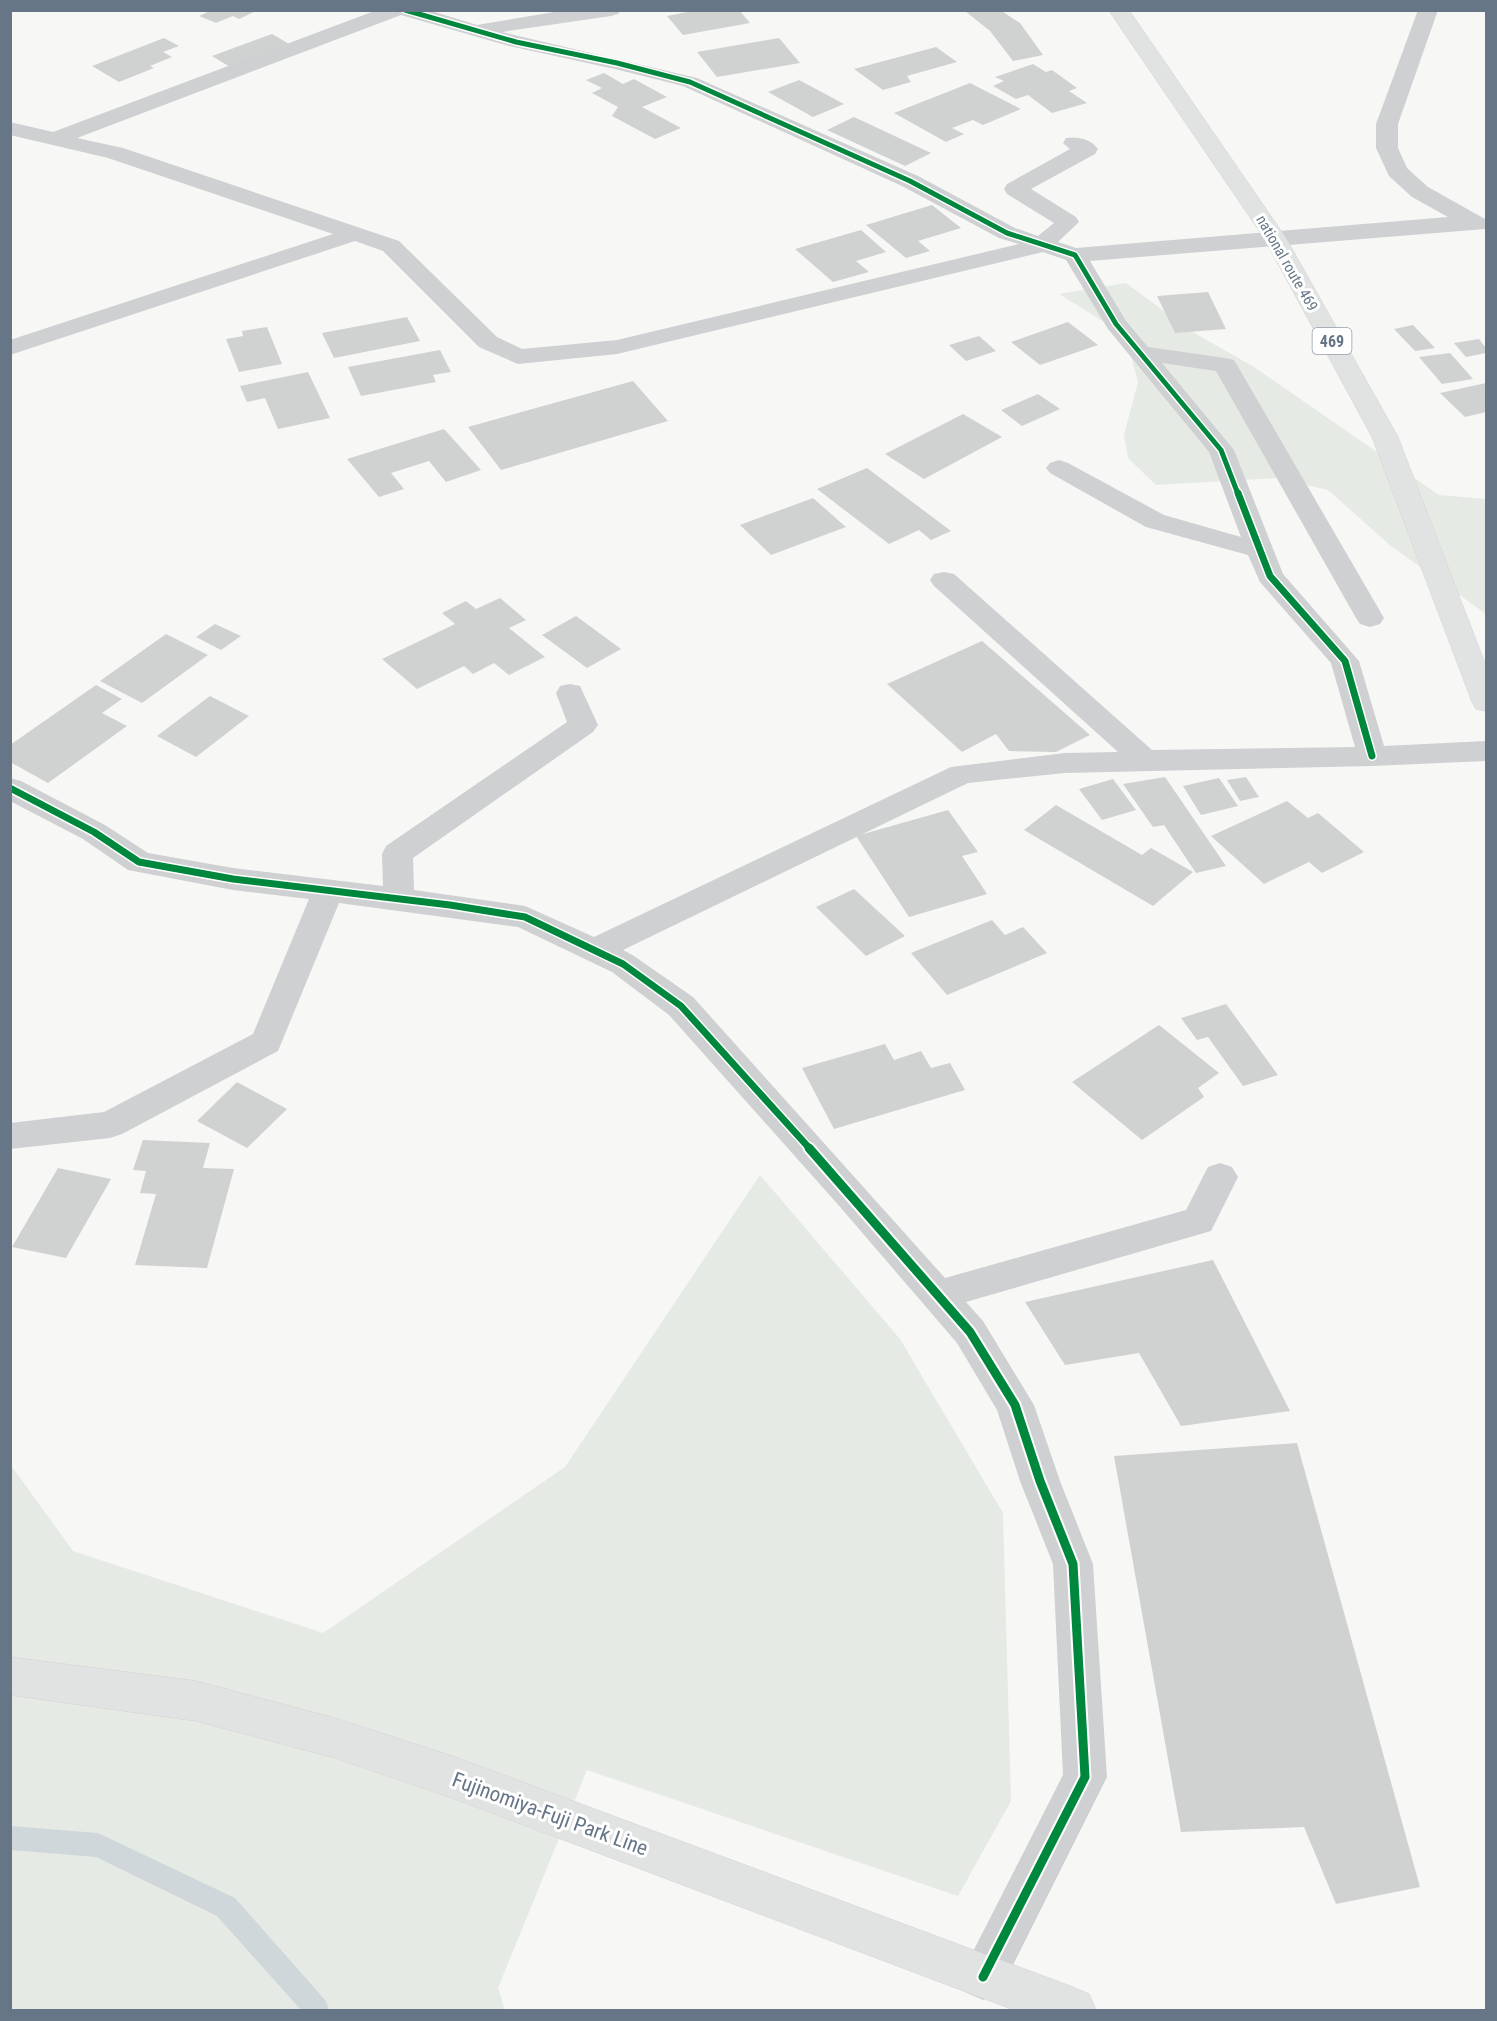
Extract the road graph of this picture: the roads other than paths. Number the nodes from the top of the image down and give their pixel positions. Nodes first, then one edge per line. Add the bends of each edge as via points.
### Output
1 (397, 10) edge
2 (405, 10) edge
3 (611, 10) edge
4 (1119, 10) edge
5 (1428, 10) edge
6 (478, 22) edge
7 (10, 128) edge
8 (54, 139) junction
9 (1074, 143) dead end
10 (1480, 225) edge
11 (355, 234) junction
12 (1275, 238) junction
13 (1040, 246) junction
14 (1075, 255) junction
15 (10, 348) edge
16 (1140, 353) junction
17 (1059, 468) dead end
18 (1260, 549) junction
19 (944, 580) dead end
20 (1370, 618) dead end
21 (570, 693) dead end
22 (1486, 702) edge
23 (1486, 751) edge
24 (1372, 756) junction
25 (1145, 760) junction
26 (10, 788) edge
27 (328, 890) junction
28 (399, 899) junction
29 (593, 951) junction
30 (10, 1136) edge
31 (1220, 1177) dead end
32 (938, 1295) junction
33 (10, 1676) edge
34 (983, 1977) junction
35 (1073, 2010) edge

1 - 8 street
2 - 6 street
3 - 6 street
4 - 12 main road, national route 469 / 469
5 - 10 street via 1388,124 1387,148 1396,171 1420,192
6 - 13 street via 516,42 690,82 910,180 1007,233
7 - 8 street
8 - 11 street via 116,153
9 - 13 street via 1087,149 1015,189 1068,222
10 - 12 street
11 - 13 street via 391,246 488,342 518,357 617,347
11 - 15 street
12 - 14 street
12 - 22 main road, national route 469 / 469 via 1385,437
13 - 14 street
14 - 16 street via 1116,324
16 - 18 street via 1221,450
16 - 20 street via 1225,365
17 - 18 street via 1155,521
18 - 24 street via 1270,576 1345,661
19 - 25 street
21 - 28 street via 583,725 397,854
23 - 24 street
24 - 25 street
25 - 29 street via 1065,763 962,774
26 - 27 street via 94,832 139,862 233,879
27 - 28 street
27 - 30 street via 266,1042 110,1125
28 - 29 street via 525,917
29 - 32 street via 623,964 681,1006
31 - 32 street via 1198,1221
32 - 34 street via 970,1332 1015,1405 1073,1564 1080,1663 1085,1777
33 - 34 main road, Fujinomiya-Fuji Park Line via 196,1701 335,1738 455,1778
34 - 35 main road, Fujinomiya-Fuji Park Line

